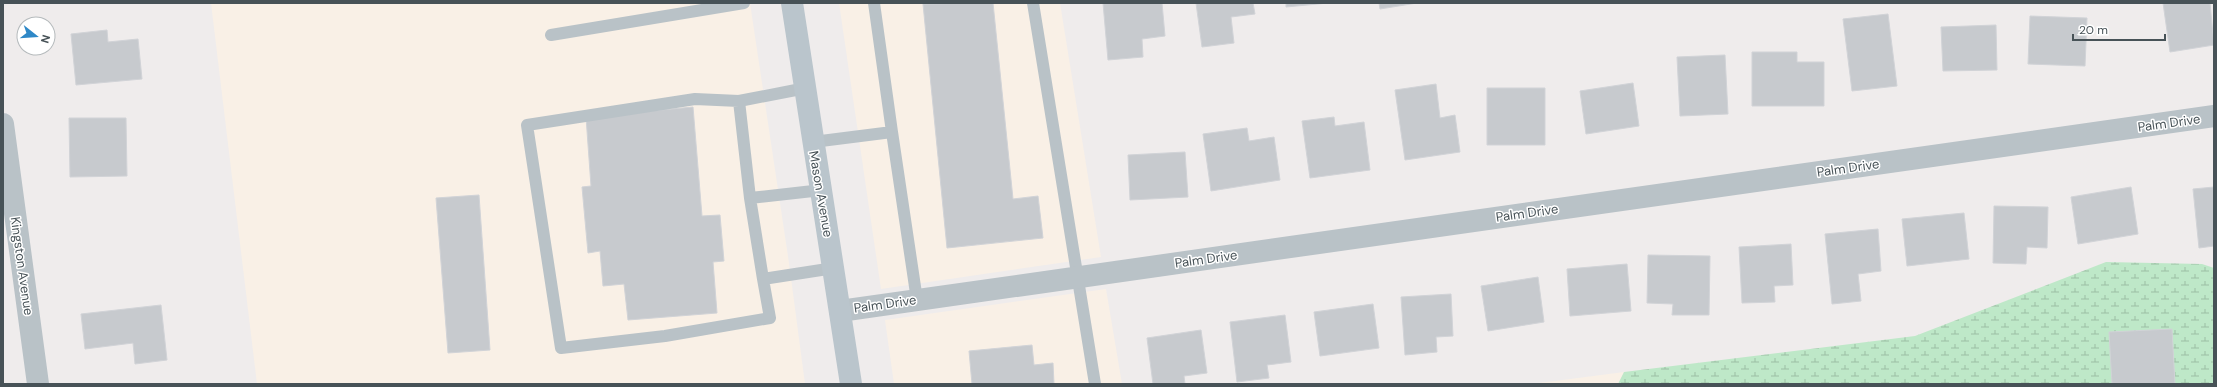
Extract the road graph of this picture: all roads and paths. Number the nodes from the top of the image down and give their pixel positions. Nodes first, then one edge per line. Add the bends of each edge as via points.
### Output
1 (744, 3) edge
2 (792, 3) edge
3 (874, 3) edge
4 (1033, 3) edge
5 (550, 35) dead end
6 (806, 88) junction
7 (739, 101) junction
8 (2214, 116) edge
9 (3, 124) edge
10 (892, 132) junction
11 (812, 142) junction
12 (822, 190) junction
13 (750, 198) junction
14 (834, 268) junction
15 (1078, 277) junction
16 (763, 280) junction
17 (917, 300) junction
18 (840, 311) junction
19 (38, 384) edge
20 (851, 384) edge
21 (1095, 384) edge

1 - 5 lane
2 - 6 main road, Mason Avenue
3 - 10 lane
4 - 15 lane
6 - 7 lane
6 - 11 main road, Mason Avenue
7 - 13 lane
7 - 16 lane via 696,99 527,125 561,348 665,336 770,318
8 - 15 street, Palm Drive
9 - 19 street, Kingston Avenue
10 - 11 lane
10 - 17 lane
11 - 12 main road, Mason Avenue
12 - 13 lane
12 - 14 main road, Mason Avenue
13 - 16 lane
14 - 16 lane
14 - 18 main road, Mason Avenue
15 - 17 street, Palm Drive
15 - 21 lane
17 - 18 street, Palm Drive
18 - 20 main road, Mason Avenue

